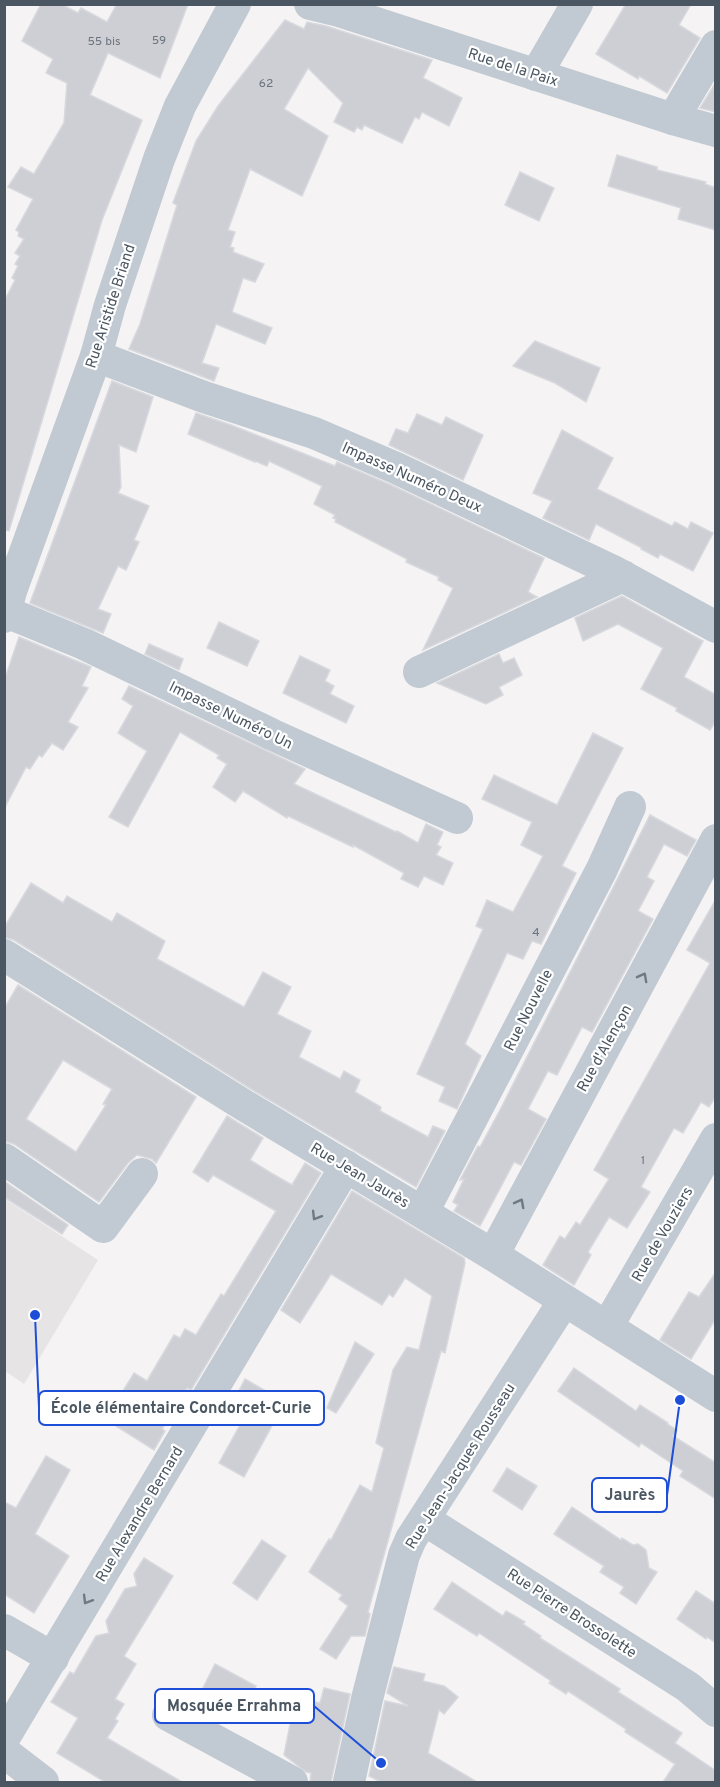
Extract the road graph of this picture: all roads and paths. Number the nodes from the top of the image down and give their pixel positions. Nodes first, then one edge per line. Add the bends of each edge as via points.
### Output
1 (236, 4) edge
2 (310, 4) edge
3 (577, 4) edge
4 (716, 46) edge
5 (536, 75) junction
6 (673, 119) junction
7 (716, 130) edge
8 (96, 357) junction
9 (623, 576) junction
10 (5, 614) edge
11 (716, 627) edge
12 (419, 672) dead end
13 (630, 807) dead end
14 (457, 818) dead end
15 (716, 840) edge
16 (4, 955) edge
17 (716, 1139) edge
18 (4, 1159) edge
19 (346, 1166) junction
20 (142, 1174) dead end
21 (423, 1212) junction
22 (493, 1255) junction
23 (564, 1300) junction
24 (607, 1328) junction
25 (716, 1396) edge
26 (425, 1520) junction
27 (4, 1630) edge
28 (53, 1658) junction
29 (716, 1711) edge
30 (168, 1715) dead end
31 (4, 1738) edge
32 (4, 1752) edge
33 (43, 1782) edge
34 (292, 1782) edge
35 (349, 1782) edge

1 - 8 street, Rue Aristide Briand via 175,117 132,237
2 - 5 street, Rue de la Paix
3 - 5 street
4 - 6 street
5 - 6 street, Rue de la Paix
6 - 7 street, Rue de la Paix
8 - 9 street, Impasse Numéro Deux via 314,434 396,468
8 - 10 street, Rue Aristide Briand
9 - 11 street, Impasse Numéro Deux
9 - 12 street
10 - 14 street, Impasse Numéro Un via 84,644
13 - 21 street, Rue Nouvelle via 602,869
22 -> 15 street, Rue d'Alençon
16 - 19 street, Rue Jean Jaurès
17 - 24 street, Rue de Vouziers
18 - 20 street via 103,1227
19 - 21 street, Rue Jean Jaurès
19 -> 28 street, Rue Alexandre Bernard
21 - 22 street, Rue Jean Jaurès
22 - 23 street, Rue Jean Jaurès
23 - 24 street, Rue Jean Jaurès
23 - 26 street, Rue Jean-Jacques Rousseau
24 - 25 street, Rue Jean Jaurès
26 - 29 street, Rue Pierre Brossolette via 688,1687
26 - 35 street, Rue Jean-Jacques Rousseau via 404,1555
27 - 28 street
28 - 31 street, Rue Alexandre Bernard
30 - 34 street
32 - 33 street

